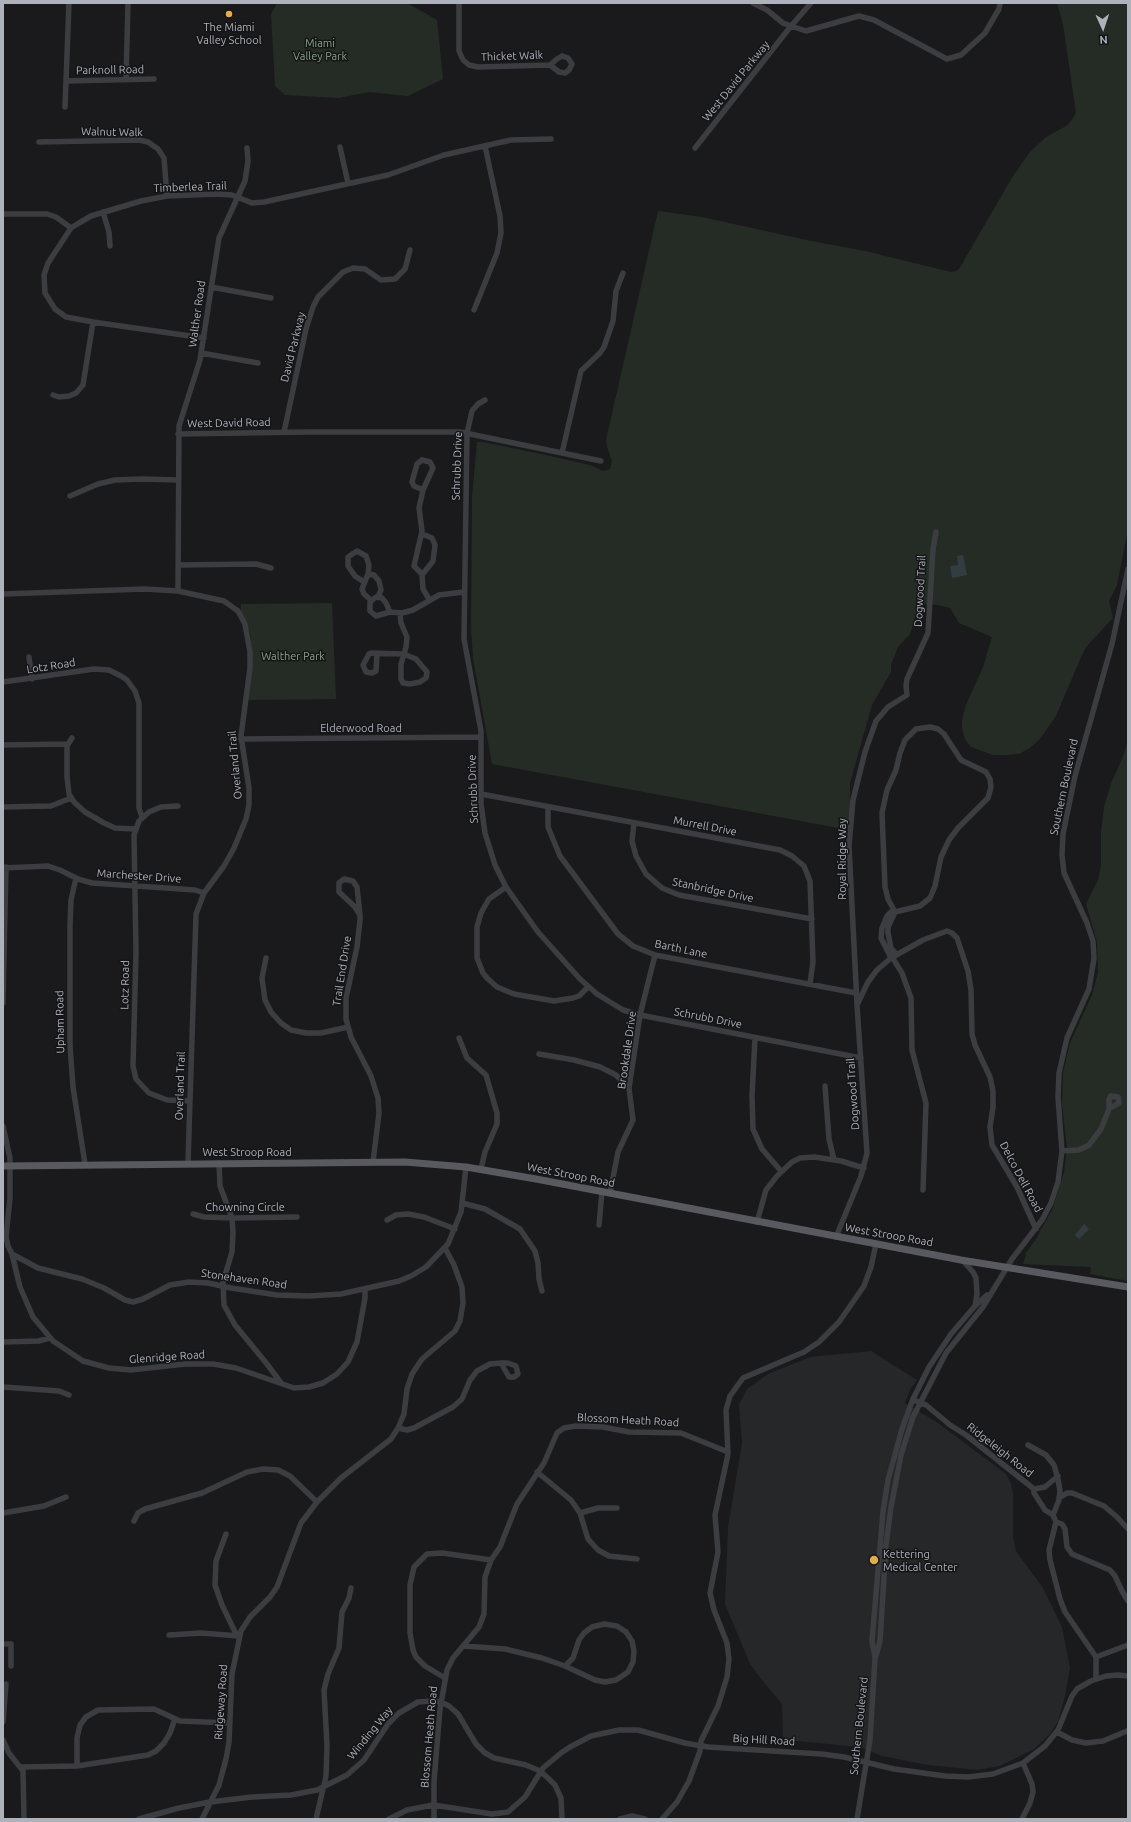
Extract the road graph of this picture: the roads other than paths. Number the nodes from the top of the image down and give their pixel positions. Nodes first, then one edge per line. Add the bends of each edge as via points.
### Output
1 (69, 3) edge
2 (128, 3) edge
3 (459, 3) edge
4 (753, 3) edge
5 (811, 3) edge
6 (1000, 3) edge
7 (791, 26) junction
8 (550, 65) dead end
9 (126, 79) junction
10 (154, 79) dead end
11 (66, 81) junction
12 (65, 107) dead end
13 (551, 139) dead end
14 (39, 142) dead end
15 (485, 146) junction
16 (340, 147) dead end
17 (247, 148) dead end
18 (695, 148) dead end
19 (348, 184) junction
20 (167, 196) junction
21 (239, 198) junction
22 (103, 212) junction
23 (3, 214) edge
24 (71, 228) junction
25 (110, 246) dead end
26 (410, 250) dead end
27 (623, 273) dead end
28 (211, 287) junction
29 (271, 298) dead end
30 (474, 310) dead end
31 (93, 322) junction
32 (204, 338) junction
33 (202, 353) junction
34 (258, 363) dead end
35 (53, 395) dead end
36 (485, 400) dead end
37 (284, 432) junction
38 (467, 433) junction
39 (178, 434) junction
40 (562, 453) junction
41 (601, 461) dead end
42 (178, 480) junction
43 (423, 490) junction
44 (70, 496) dead end
45 (936, 532) dead end
46 (422, 534) junction
47 (178, 565) junction
48 (271, 568) dead end
49 (1128, 570) edge
50 (368, 574) junction
51 (422, 574) junction
52 (364, 582) junction
53 (178, 591) junction
54 (464, 592) junction
55 (3, 594) edge
56 (378, 597) junction
57 (429, 599) junction
58 (371, 600) junction
59 (390, 612) junction
60 (400, 614) junction
61 (377, 654) dead end
62 (404, 654) junction
63 (29, 657) dead end
64 (32, 679) junction
65 (3, 682) edge
66 (907, 695) joint
67 (481, 737) junction
68 (72, 738) dead end
69 (241, 739) junction
70 (68, 744) junction
71 (3, 745) edge
72 (481, 794) junction
73 (71, 798) junction
74 (178, 806) dead end
75 (548, 807) junction
76 (3, 808) edge
77 (142, 817) junction
78 (634, 823) junction
79 (135, 829) junction
80 (5, 868) edge
81 (76, 878) junction
82 (134, 886) junction
83 (506, 888) junction
84 (204, 893) junction
85 (895, 912) junction
86 (360, 917) junction
87 (812, 919) junction
88 (887, 920) junction
89 (946, 931) joint
90 (881, 936) junction
91 (888, 937) junction
92 (4, 940) edge
93 (892, 954) junction
94 (655, 955) junction
95 (266, 958) dead end
96 (810, 984) junction
97 (588, 987) junction
98 (3, 992) edge
99 (856, 993) junction
100 (3, 1003) edge
101 (857, 1005) junction
102 (640, 1015) junction
103 (348, 1026) junction
104 (459, 1038) dead end
105 (755, 1038) junction
106 (539, 1054) dead end
107 (861, 1058) junction
108 (825, 1086) dead end
109 (629, 1088) junction
110 (190, 1101) junction
111 (1109, 1109) dead end
112 (3, 1126) edge
113 (1062, 1151) junction
114 (834, 1160) junction
115 (373, 1162) junction
116 (188, 1163) junction
117 (218, 1163) junction
118 (85, 1164) junction
119 (7, 1166) edge
120 (466, 1167) junction
121 (864, 1168) junction
122 (481, 1169) junction
123 (781, 1171) junction
124 (923, 1190) dead end
125 (602, 1192) junction
126 (610, 1193) junction
127 (462, 1203) junction
128 (193, 1214) dead end
129 (297, 1217) dead end
130 (232, 1218) junction
131 (387, 1220) dead end
132 (757, 1222) junction
133 (599, 1225) dead end
134 (455, 1229) junction
135 (1036, 1229) junction
136 (836, 1237) junction
137 (876, 1244) junction
138 (5, 1246) edge
139 (445, 1248) junction
140 (12, 1254) junction
141 (961, 1260) junction
142 (1007, 1268) junction
143 (223, 1286) junction
144 (1128, 1287) edge
145 (365, 1290) junction
146 (542, 1291) dead end
147 (990, 1292) junction
148 (975, 1306) junction
149 (49, 1338) junction
150 (3, 1342) edge
151 (501, 1363) dead end
152 (281, 1383) junction
153 (3, 1387) edge
154 (69, 1395) dead end
155 (913, 1400) junction
156 (920, 1402) junction
157 (398, 1428) junction
158 (1028, 1445) dead end
159 (728, 1452) junction
160 (537, 1472) junction
161 (1058, 1476) junction
162 (1034, 1489) junction
163 (66, 1497) dead end
164 (1059, 1498) junction
165 (318, 1502) junction
166 (617, 1508) dead end
167 (3, 1513) edge
168 (580, 1513) junction
169 (1053, 1515) junction
170 (134, 1521) dead end
171 (1056, 1522) junction
172 (1128, 1529) edge
173 (226, 1534) dead end
174 (637, 1559) dead end
175 (491, 1560) junction
176 (351, 1588) dead end
177 (1128, 1601) edge
178 (169, 1635) dead end
179 (238, 1636) junction
180 (3, 1644) edge
181 (1128, 1645) edge
182 (464, 1646) junction
183 (1096, 1657) junction
184 (875, 1659) junction
185 (12, 1666) dead end
186 (565, 1666) junction
187 (1128, 1676) edge
188 (444, 1678) junction
189 (1096, 1679) junction
190 (6, 1684) dead end
191 (440, 1702) junction
192 (175, 1719) junction
193 (3, 1722) edge
194 (230, 1723) junction
195 (1127, 1731) edge
196 (1057, 1732) junction
197 (3, 1740) edge
198 (700, 1746) junction
199 (866, 1762) junction
200 (1023, 1763) junction
201 (77, 1766) junction
202 (22, 1767) junction
203 (540, 1771) junction
204 (324, 1787) junction
205 (210, 1802) junction
206 (433, 1805) junction
207 (24, 1819) edge
208 (139, 1819) edge
209 (202, 1819) edge
210 (316, 1819) edge
211 (389, 1819) edge
212 (434, 1819) edge
213 (562, 1819) edge
214 (620, 1819) edge
215 (644, 1819) edge
216 (662, 1819) edge
217 (857, 1819) edge
218 (1022, 1819) edge

1 - 11 street
2 - 9 street
3 - 8 street, Thicket Walk via 459,51 469,65 478,68
4 - 7 street
5 - 7 street, West David Parkway
6 - 7 street via 985,33 961,55 948,59 874,20 859,16 806,31
7 - 18 street, West David Parkway
9 - 10 street, Parknoll Road
9 - 11 street, Parknoll Road
11 - 12 street
13 - 15 street, Timberlea Trail via 519,139
14 - 20 street, Walnut Walk via 148,142 158,149 164,158
15 - 19 street, Timberlea Trail via 444,155 388,175
15 - 30 street via 501,232 498,253
16 - 19 street
17 - 21 street, Walther Road via 246,175
19 - 21 street, Timberlea Trail via 264,202 252,203
20 - 21 street, Timberlea Trail via 227,194
20 - 22 street, Timberlea Trail
21 - 28 street, Walther Road via 219,238
22 - 24 street, Timberlea Trail via 85,218
22 - 25 street
23 - 24 street via 47,214
24 - 31 street, Timberlea Trail via 46,268 45,293 60,314 72,319
26 - 37 street, David Parkway via 405,269 395,279 381,280 365,269 353,268 343,272 318,297 306,329
27 - 40 street via 616,291 613,321 604,347 581,371
28 - 29 street
28 - 32 street, Walther Road
31 - 32 street, Timberlea Trail
31 - 35 street via 83,385 69,396
32 - 33 street, Walther Road
33 - 34 street
33 - 39 street, Walther Road via 180,419
36 - 38 street, Schrubb Drive via 472,411
37 - 38 street, West David Road
37 - 39 street, West David Road
38 - 40 street, West David Road
38 - 54 street, Schrubb Drive
39 - 42 street, West David Road
40 - 41 street, West David Road
42 - 44 street via 108,481
42 - 47 street, West David Road
43 - 43 street via 433,468 430,462 424,460 417,464 412,482 414,486
43 - 46 street via 419,505
45 - 66 street, Dogwood Trail via 928,633 907,679
46 - 51 street via 414,566
46 - 51 street via 432,538 435,550 433,561
47 - 48 street via 256,564
47 - 53 street, West David Road
49 - 113 street, Southern Boulevard via 1113,637 1075,776 1063,834 1064,873 1087,923 1093,942 1094,958 1089,989 1067,1038 1061,1060 1058,1097
50 - 52 street
50 - 52 street via 370,565 364,554 357,551 350,555 347,562 350,570
50 - 56 street via 379,581 381,590
51 - 57 street via 423,586
52 - 58 street via 362,591
53 - 55 street
53 - 69 street, Overland Trail via 224,601 234,606 242,618 248,635 250,659
54 - 57 street via 446,593
54 - 67 street, Schrubb Drive via 465,645
56 - 58 street
56 - 59 street via 384,599
57 - 60 street via 413,610
58 - 59 street via 369,608 372,614 379,616
59 - 60 street
60 - 62 street via 407,637
61 - 62 street
62 - 62 street via 413,656 426,672 424,680 410,684 402,681 400,670
63 - 64 street
64 - 65 street, Lotz Road
64 - 77 street, Lotz Road via 99,669 109,670 121,676 132,687 139,707 139,808
66 - 99 street, Royal Ridge Way via 888,707 876,721 853,800 850,846
67 - 69 street, Elderwood Road
67 - 72 street, Schrubb Drive
68 - 70 street
69 - 84 street, Overland Trail via 249,788 246,819 230,856
70 - 71 street
70 - 73 street via 67,777
72 - 75 street, Murrell Drive
72 - 83 street, Schrubb Drive via 487,844
73 - 76 street via 51,806
73 - 79 street via 80,808 104,823 115,828
74 - 77 street via 157,808
75 - 78 street, Murrell Drive
75 - 94 street, Barth Lane via 550,833 566,866 618,934 633,946
77 - 79 street
78 - 87 street, Stanbridge Drive via 632,841 636,856 646,874 662,888 680,895
78 - 87 street, Murrell Drive via 787,853 800,862 808,876
79 - 82 street, Lotz Road
80 - 81 street, Marchester Drive via 48,866
80 - 92 street
81 - 82 street, Marchester Drive via 92,883
81 - 118 street, Upham Road via 70,919 70,1045 73,1088
82 - 84 street, Marchester Drive via 195,890
82 - 110 street, Lotz Road via 135,1074 140,1085 153,1096 167,1100
83 - 97 street, Schrubb Drive via 538,932
83 - 97 street via 496,892 489,899 478,923 477,958 487,978 497,987 514,994 554,1001 579,996
84 - 110 street, Overland Trail via 195,920
85 - 85 street via 888,899 884,872 882,824 886,797 906,740 920,728 934,727 944,734 961,760 986,772 991,783 991,792 950,840 941,857 936,886 930,898 920,906
85 - 88 street
86 - 86 street, Trail End Drive via 355,883 350,879 344,879 339,883 339,892 354,906
86 - 103 street, Trail End Drive via 346,998
87 - 96 street, Murrell Drive via 813,962
88 - 90 street
88 - 91 street
89 - 93 street, Dogwood Trail
89 - 135 street, Delco Dell Road via 956,938 970,980 972,1034 990,1077 993,1091 990,1133 992,1145 1017,1187
90 - 91 street
90 - 93 street
91 - 93 street
92 - 98 street
93 - 101 street, Dogwood Trail via 868,982
93 - 124 street via 911,998 912,1050 926,1103
94 - 96 street, Barth Lane
94 - 102 street, Brookdale Drive
95 - 103 street via 262,971 264,993 269,1009 281,1023 291,1030 306,1033 321,1033
96 - 99 street, Barth Lane
97 - 102 street, Schrubb Drive via 623,1010
98 - 100 street
99 - 101 street
101 - 107 street, Dogwood Trail
102 - 105 street, Schrubb Drive
102 - 109 street, Brookdale Drive
103 - 115 street, Trail End Drive via 378,1094 379,1113
104 - 122 street via 467,1058 486,1075 497,1113 497,1124
105 - 107 street, Schrubb Drive
105 - 123 street via 753,1129 762,1149
106 - 109 street via 600,1067 616,1075
107 - 121 street, Dogwood Trail via 866,1152
108 - 114 street via 829,1139
109 - 126 street, Brookdale Drive via 633,1120 618,1152
110 - 116 street, Overland Trail
111 - 113 street via 1101,1129 1089,1145 1079,1150
112 - 119 street via 9,1149
113 - 135 street, Southern Boulevard via 1055,1193 1047,1213
114 - 121 street
114 - 123 street via 800,1158
115 - 117 main road, West Stroop Road
115 - 120 main road, West Stroop Road
116 - 117 main road, West Stroop Road
116 - 118 main road, West Stroop Road
117 - 130 street via 220,1186
118 - 119 main road, West Stroop Road
119 - 138 street via 10,1198
120 - 122 main road, West Stroop Road
120 - 127 street
121 - 136 street, Dogwood Trail
122 - 125 main road, West Stroop Road
123 - 132 street via 766,1190
125 - 126 main road, West Stroop Road
125 - 133 street
126 - 132 main road, West Stroop Road
127 - 134 street
127 - 146 street via 485,1209 520,1229 535,1251
128 - 130 street, Chowning Circle
129 - 130 street, Chowning Circle
130 - 143 street via 233,1244
131 - 134 street via 396,1215 408,1214 424,1217
132 - 136 main road, West Stroop Road
134 - 139 street
135 - 142 street, Southern Boulevard
136 - 137 main road, West Stroop Road
137 - 141 main road, West Stroop Road
137 - 159 street via 864,1286 839,1322 812,1346 794,1357 743,1378 732,1391 726,1410
138 - 140 street
139 - 145 street, Stonehaven Road via 426,1267 411,1276
139 - 157 street, Ridgeway Road via 462,1287 461,1317 455,1331 422,1359 412,1374 404,1414
140 - 143 street, Stonehaven Road via 38,1268 95,1284 128,1301 138,1301 162,1288 179,1283 196,1282
140 - 149 street, Glenridge Road via 25,1301
141 - 142 main road, West Stroop Road
141 - 148 street via 976,1278
142 - 144 main road, West Stroop Road
142 - 147 street, Southern Boulevard
143 - 145 street, Stonehaven Road via 297,1296 324,1296
143 - 152 street via 224,1305 230,1319
145 - 152 street, Glenridge Road via 355,1349 343,1369 316,1386 294,1388
147 - 148 street, Southern Boulevard
147 - 156 street, Southern Boulevard via 983,1306 946,1353
148 - 155 street, Southern Boulevard via 929,1367
149 - 150 street via 39,1341
149 - 152 street, Glenridge Road via 83,1361 109,1368 131,1370 174,1364 213,1364 236,1368
151 - 157 street via 490,1364 477,1371 462,1399 453,1407 414,1428
153 - 154 street via 53,1390
155 - 156 street, Ridgeleigh Road
155 - 184 street, Southern Boulevard via 895,1453 883,1512 872,1641
156 - 162 street, Ridgeleigh Road
156 - 184 street, Southern Boulevard via 901,1455 891,1507 880,1641
157 - 165 street, Ridgeway Road via 387,1443 351,1469
158 - 161 street via 1050,1460
159 - 160 street, Blossom Heath Road via 681,1433 629,1432 595,1426 568,1427 557,1433 544,1463
159 - 198 street via 714,1515 718,1552 710,1593 727,1643 728,1667 721,1700
160 - 168 street via 566,1494
160 - 175 street, Blossom Heath Road via 517,1504 500,1547
161 - 162 street, Ridgeleigh Road via 1045,1487
161 - 164 street
162 - 169 street via 1045,1510
163 - 167 street via 44,1506
164 - 169 street
164 - 172 street via 1072,1493 1107,1508
165 - 170 street via 290,1476 278,1470 262,1469 247,1472 202,1493 145,1508
165 - 179 street, Ridgeway Road via 299,1528 273,1593 244,1624
166 - 168 street via 598,1508
168 - 174 street via 588,1539 598,1550 609,1556
169 - 171 street
171 - 177 street via 1062,1524 1065,1529 1066,1543 1072,1554 1110,1570
171 - 183 street via 1049,1554 1060,1599 1070,1620
173 - 179 street via 216,1561 215,1585
175 - 182 street, Blossom Heath Road via 485,1577 485,1606 482,1620
175 - 188 street via 442,1552 427,1554 414,1567 410,1585 410,1633 413,1650 425,1666
176 - 204 street via 342,1612 339,1648 324,1690 327,1756
178 - 179 street via 201,1633
179 - 194 street, Ridgeway Road via 230,1683
180 - 185 street via 11,1644
181 - 183 street
182 - 186 street via 505,1650
182 - 188 street, Blossom Heath Road via 452,1658
183 - 189 street
184 - 199 street, Southern Boulevard
186 - 186 street via 595,1680 616,1680 628,1672 633,1662 632,1641 626,1632 617,1626 604,1624 592,1627 582,1636 574,1658
187 - 189 street, Big Hill Road via 1113,1675
188 - 191 street, Blossom Heath Road
189 - 196 street, Big Hill Road via 1074,1692
190 - 193 street
191 - 203 street via 458,1714 476,1744 485,1753
191 - 204 street, Winding Way via 418,1702 399,1712 364,1760 347,1775
191 - 206 street, Blossom Heath Road
192 - 194 street via 187,1722
192 - 201 street via 168,1738 153,1752
192 - 201 street via 154,1709 95,1711 86,1717 78,1731
194 - 205 street, Ridgeway Road via 223,1774
195 - 196 street via 1103,1741 1086,1743 1072,1740
196 - 200 street, Big Hill Road via 1045,1746
197 - 202 street via 9,1753
198 - 199 street, Big Hill Road via 820,1754
198 - 203 street, Big Hill Road via 638,1730 611,1730 591,1736 570,1747
198 - 216 street via 698,1758 684,1792
199 - 200 street, Big Hill Road via 919,1772 968,1777 998,1773
199 - 217 street, Southern Boulevard
200 - 218 street via 1033,1792
201 - 202 street
202 - 207 street
203 - 206 street, Big Hill Road via 520,1803 503,1813 480,1813
203 - 213 street via 558,1791
204 - 205 street, Winding Way via 296,1794
204 - 210 street
205 - 208 street, Winding Way
205 - 209 street, Ridgeway Road
206 - 211 street, Big Hill Road via 407,1810
206 - 212 street, Blossom Heath Road
214 - 215 street via 632,1816

